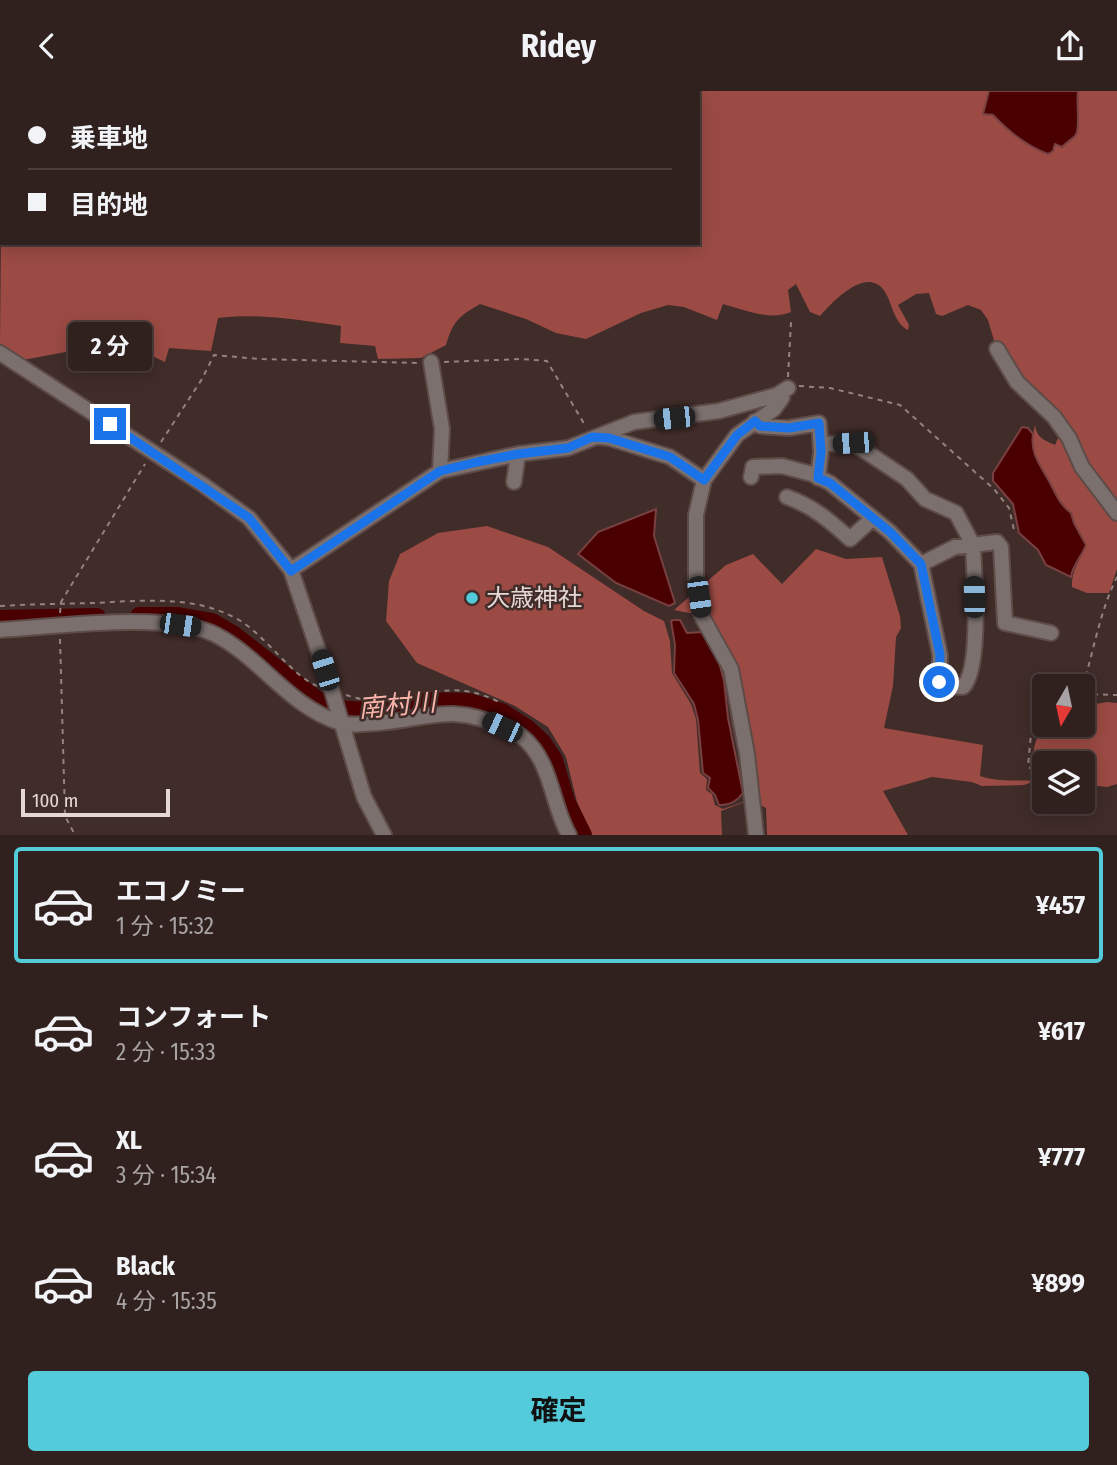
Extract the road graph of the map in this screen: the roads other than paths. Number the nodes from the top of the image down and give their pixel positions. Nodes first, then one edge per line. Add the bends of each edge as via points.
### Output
1 (998, 349) dead end
2 (0, 353) edge
3 (431, 362) road end
4 (755, 421) junction
5 (592, 437) junction
6 (821, 444) junction
7 (518, 454) junction
8 (440, 471) junction
9 (751, 478) dead end
10 (818, 478) junction
11 (704, 480) junction
12 (514, 482) dead end
13 (787, 498) dead end
14 (1117, 513) edge
15 (873, 518) junction
16 (973, 545) junction
17 (921, 564) junction
18 (291, 571) junction
19 (0, 629) edge
20 (1051, 633) dead end
21 (342, 723) junction
22 (384, 835) edge
23 (569, 835) edge
24 (756, 835) edge

1 - 14 street via 1017,383 1069,437 1082,467
2 - 18 street via 249,518
3 - 8 street via 442,429
4 - 5 street via 774,409 784,390 719,411 634,422
4 - 6 street via 760,426 789,428 819,423
4 - 11 street via 737,435
5 - 7 street via 568,448
5 - 11 street via 670,457
6 - 10 street
6 - 16 street via 853,443 907,479 925,499 956,513
7 - 8 street
7 - 12 street
8 - 18 street
9 - 10 street via 753,467 782,466
10 - 15 street
11 - 24 street via 695,544 701,615 731,669
13 - 15 street via 828,518 850,539
15 - 17 street
16 - 17 street via 955,547
16 - 17 street via 975,649 968,683 963,687 939,682 940,655
16 - 20 street via 998,542 1001,547 1005,623
18 - 21 street
19 - 21 street via 165,623 195,627 239,649 314,713
21 - 22 street via 364,797
21 - 23 street via 384,723 455,712 484,718 520,735 535,750

